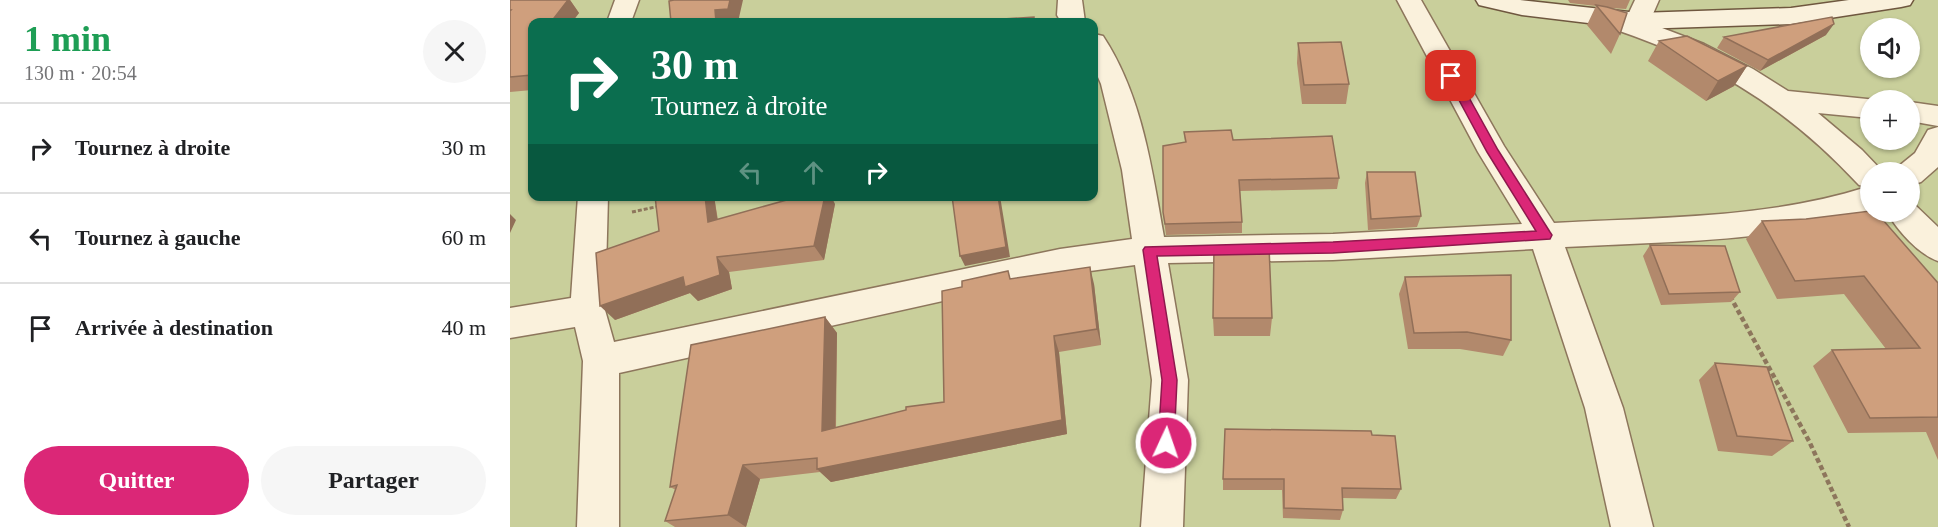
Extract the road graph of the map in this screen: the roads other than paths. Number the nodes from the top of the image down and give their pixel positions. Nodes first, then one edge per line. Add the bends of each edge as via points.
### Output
1 (627, 0) edge
2 (1070, 0) edge
3 (1409, 0) edge
4 (1488, 0) edge
5 (1901, 0) edge
6 (1643, 10) edge
7 (621, 18) edge
8 (1071, 18) edge
9 (1604, 18) junction
10 (1718, 19) junction
11 (1098, 50) edge
12 (1696, 50) junction
13 (1783, 100) junction
14 (1860, 107) edge
15 (1920, 113) edge
16 (1938, 116) edge
17 (1938, 137) edge
18 (1860, 166) edge
19 (1920, 166) edge
20 (1860, 202) edge
21 (592, 209) edge
22 (1913, 222) edge
23 (1545, 235) junction
24 (1938, 248) edge
25 (1149, 250) junction
26 (588, 310) junction
27 (510, 323) edge
28 (602, 361) junction
29 (598, 527) edge
30 (1162, 527) edge
31 (1632, 527) edge

1 - 7 street
2 - 8 street
3 - 23 street via 1493,152
4 - 9 street
5 - 10 street via 1791,16
6 - 9 street
6 - 10 street
9 - 12 street
10 - 12 street via 1702,33
11 - 25 street via 1115,84 1137,170
12 - 13 street
13 - 14 street
13 - 18 street
15 - 16 street
17 - 19 street
20 - 23 street via 1835,211 1779,221
21 - 26 street
22 - 24 street
23 - 25 street via 1333,247
23 - 31 street via 1604,408
25 - 28 street via 1060,262
25 - 30 street via 1170,380
26 - 27 street
26 - 28 street
28 - 29 street

